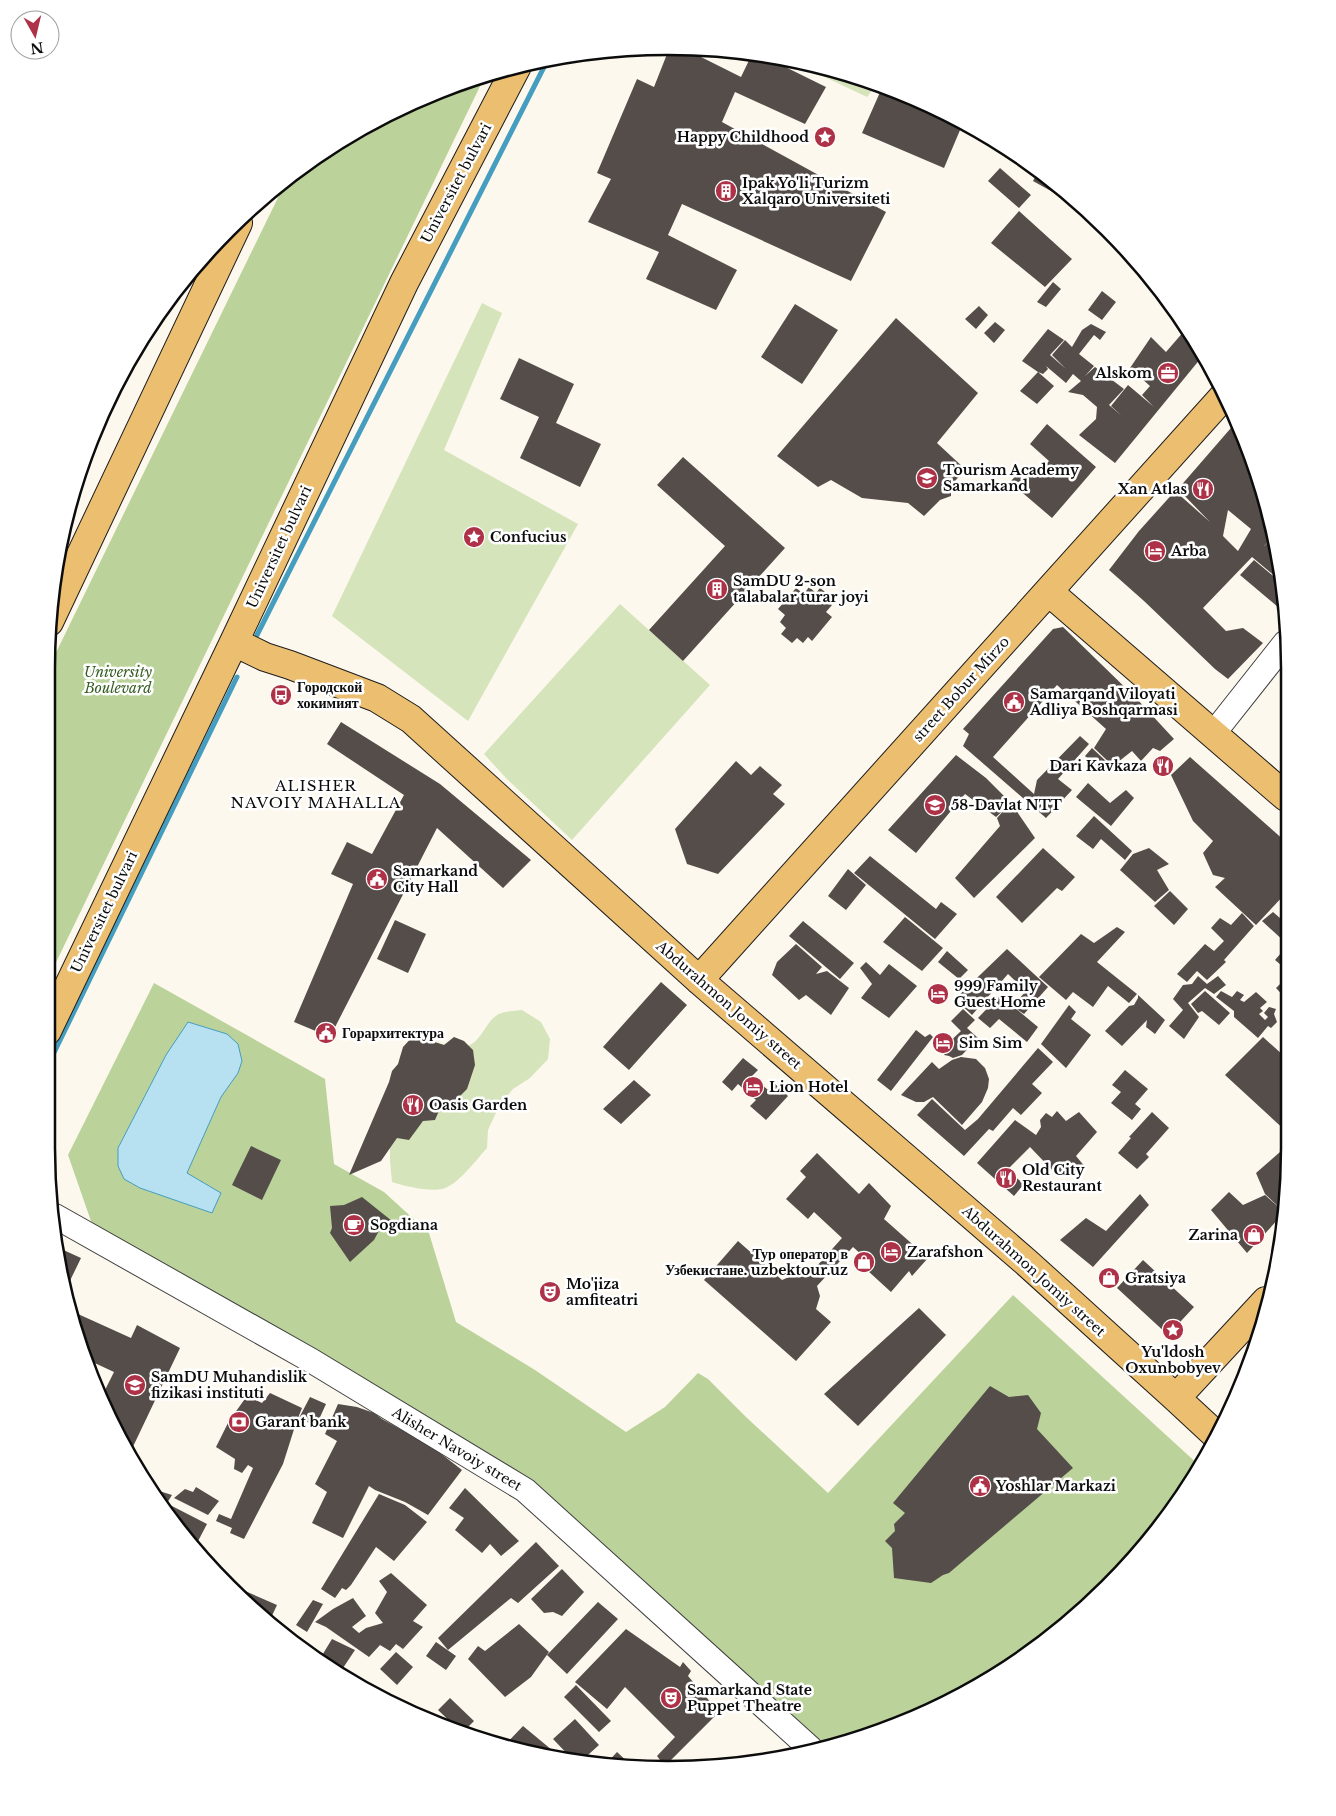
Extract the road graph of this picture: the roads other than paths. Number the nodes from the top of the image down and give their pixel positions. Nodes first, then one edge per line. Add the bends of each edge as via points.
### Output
1 (512, 75) edge
2 (229, 241) edge
3 (1220, 401) edge
4 (1049, 592) junction
5 (59, 599) edge
6 (234, 642) junction
7 (1281, 649) edge
8 (1212, 734) junction
9 (1281, 793) edge
10 (699, 980) junction
11 (55, 1012) edge
12 (59, 1218) edge
13 (1259, 1309) edge
14 (1182, 1404) junction
15 (1212, 1431) edge
16 (806, 1745) edge

1 - 6 main road, Universitet bulvari via 404,283
2 - 5 main road
3 - 4 main road, street Bobur Mirzo
4 - 8 main road
4 - 10 main road, street Bobur Mirzo
6 - 10 main road, Abdurahmon Jomiy street via 265,657 377,698 411,720
6 - 11 main road, Universitet bulvari
7 - 8 street
8 - 9 main road
10 - 14 main road, Abdurahmon Jomiy street via 1026,1262
12 - 16 street, Alisher Navoiy street via 312,1361 525,1490
13 - 14 main road
14 - 15 main road, Abdurahmon Jomiy street

